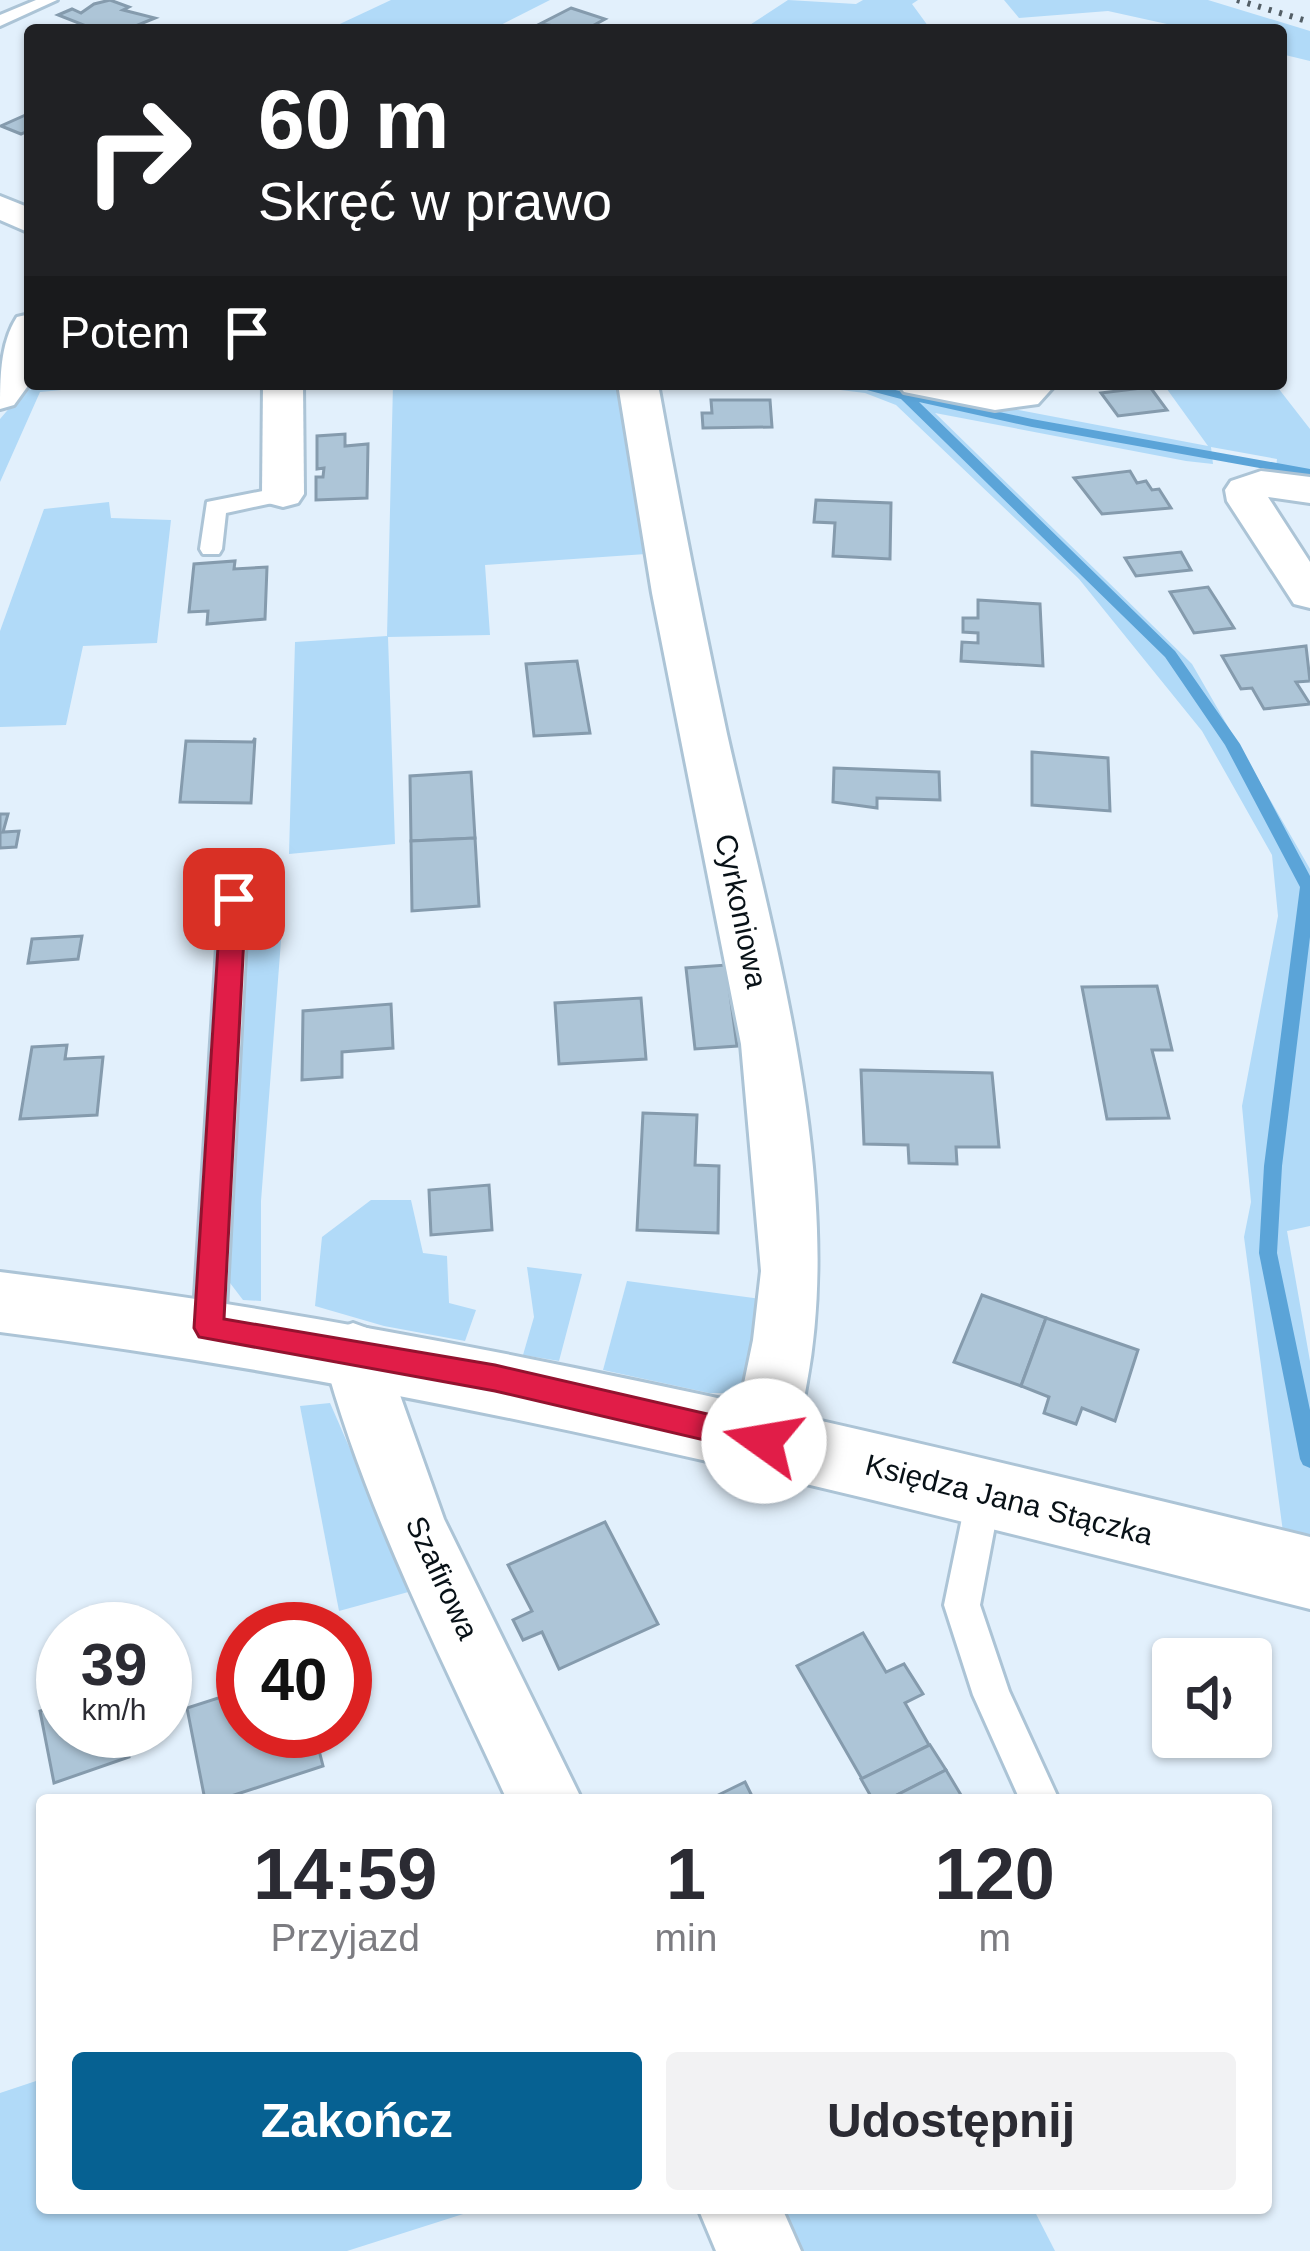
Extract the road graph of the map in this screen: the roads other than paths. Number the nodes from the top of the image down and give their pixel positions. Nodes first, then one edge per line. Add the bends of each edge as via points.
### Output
1 (50, 0) edge
2 (0, 21) edge
3 (283, 390) edge
4 (639, 390) edge
5 (951, 390) edge
6 (1030, 390) edge
7 (1310, 490) edge
8 (283, 494) joint
9 (212, 549) dead end
10 (1310, 595) edge
11 (234, 899) dead end
12 (0, 1302) edge
13 (209, 1328) junction
14 (353, 1350) junction
15 (764, 1441) junction
16 (984, 1494) junction
17 (1310, 1573) edge
18 (542, 1794) edge
19 (1037, 1794) edge
20 (742, 2214) edge
21 (760, 2251) edge

1 - 2 lane
3 - 8 street
4 - 15 street, Cyrkoniowa via 769,1044 791,1271
5 - 6 street via 994,398
7 - 10 street via 1262,483 1246,490
8 - 9 lane via 215,507
11 - 13 lane
12 - 13 street, Księdza Jana Stączka
13 - 14 street, Księdza Jana Stączka
14 - 15 street, Księdza Jana Stączka
14 - 18 street, Szafirowa via 368,1409 427,1548
15 - 16 street, Księdza Jana Stączka
16 - 17 street, Księdza Jana Stączka
16 - 19 lane via 962,1605
20 - 21 street

